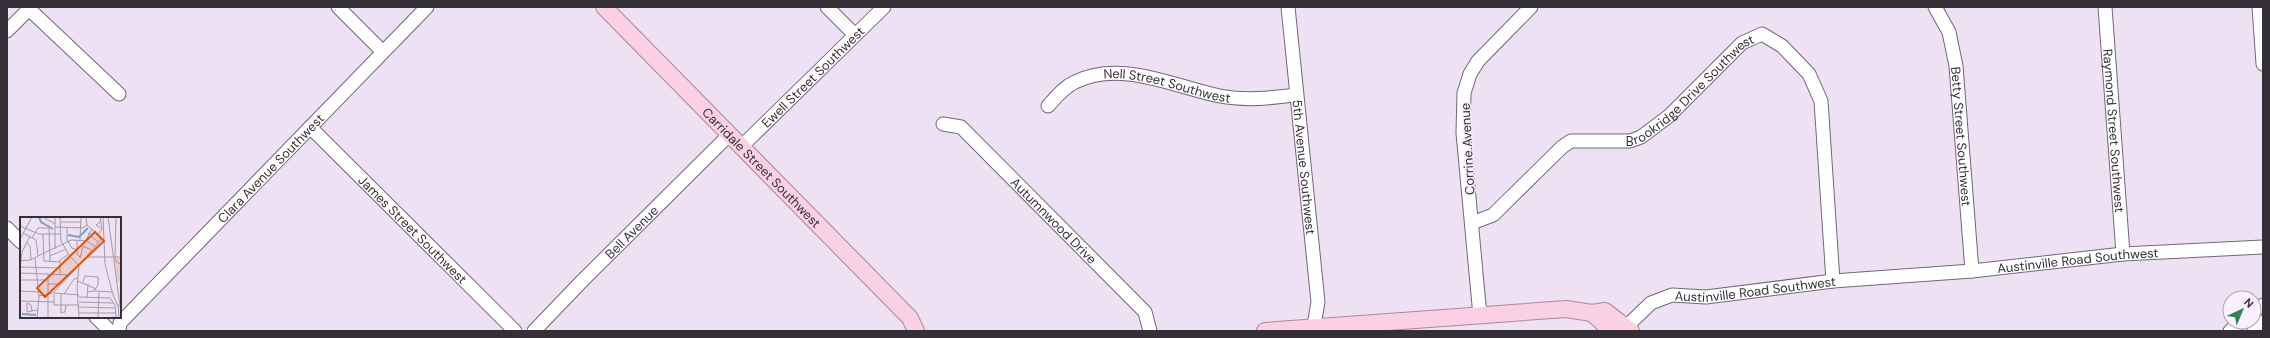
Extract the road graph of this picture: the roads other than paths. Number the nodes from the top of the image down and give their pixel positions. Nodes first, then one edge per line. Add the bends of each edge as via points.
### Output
1 (338, 7) edge
2 (427, 7) edge
3 (604, 7) edge
4 (826, 7) edge
5 (884, 7) edge
6 (1288, 7) edge
7 (1531, 7) edge
8 (1935, 7) edge
9 (2105, 7) edge
10 (2259, 7) edge
11 (30, 8) edge
12 (7, 31) edge
13 (855, 35) junction
14 (382, 52) junction
15 (2263, 64) edge
16 (119, 94) dead end
17 (1296, 95) junction
18 (1048, 106) dead end
19 (943, 124) dead end
20 (310, 127) junction
21 (730, 134) junction
22 (742, 146) junction
23 (1472, 223) junction
24 (7, 228) edge
25 (20, 241) edge
26 (2263, 247) edge
27 (2123, 254) junction
28 (1972, 271) junction
29 (1833, 281) junction
30 (1480, 316) junction
31 (97, 318) edge
32 (2263, 322) edge
33 (913, 327) edge
34 (1313, 330) edge
35 (1623, 330) edge
36 (110, 331) edge
37 (119, 331) edge
38 (515, 331) edge
39 (534, 331) edge
40 (923, 331) edge
41 (1150, 331) edge
42 (1265, 331) edge
43 (2254, 331) edge

1 - 14 street
2 - 14 street, Clara Avenue Southwest
3 - 21 main road, Carridale Street Southwest
4 - 13 street
5 - 13 street, Ewell Street Southwest
6 - 17 street, 5th Avenue Southwest
7 - 23 street, Corrine Avenue via 1478,61 1470,74 1464,93 1463,133
8 - 28 street, Betty Street Southwest via 1949,32 1956,66
9 - 27 street, Raymond Street Southwest
10 - 15 street
11 - 12 street
11 - 16 street
13 - 22 street, Ewell Street Southwest
14 - 20 street, Clara Avenue Southwest
17 - 18 street, Nell Street Southwest via 1244,99 1142,77 1108,73 1074,82
17 - 34 street, 5th Avenue Southwest via 1318,302
19 - 41 street, Autumnwood Drive via 960,127 1145,312
20 - 37 street, Clara Avenue Southwest via 120,323
20 - 38 street, James Street Southwest
21 - 22 main road, Carridale Street Southwest
21 - 39 street, Bell Avenue
22 - 33 main road, Carridale Street Southwest
23 - 29 street, Brookridge Drive Southwest via 1494,215 1572,141 1630,141 1641,138 1669,116 1742,42 1762,34 1782,46 1808,74 1821,101
23 - 30 street, Corrine Avenue
24 - 25 street
26 - 27 street, Austinville Road Southwest
27 - 28 street, Austinville Road Southwest
28 - 29 street, Austinville Road Southwest
29 - 35 street, Austinville Road Southwest via 1706,297 1672,295 1651,303
30 - 34 main road, Austinville Road Southwest
30 - 35 main road, Austinville Road Southwest via 1566,309 1592,313 1604,311
31 - 36 street
32 - 43 street
33 - 40 main road, Carridale Street Southwest
34 - 42 main road, Austinville Road Southwest

